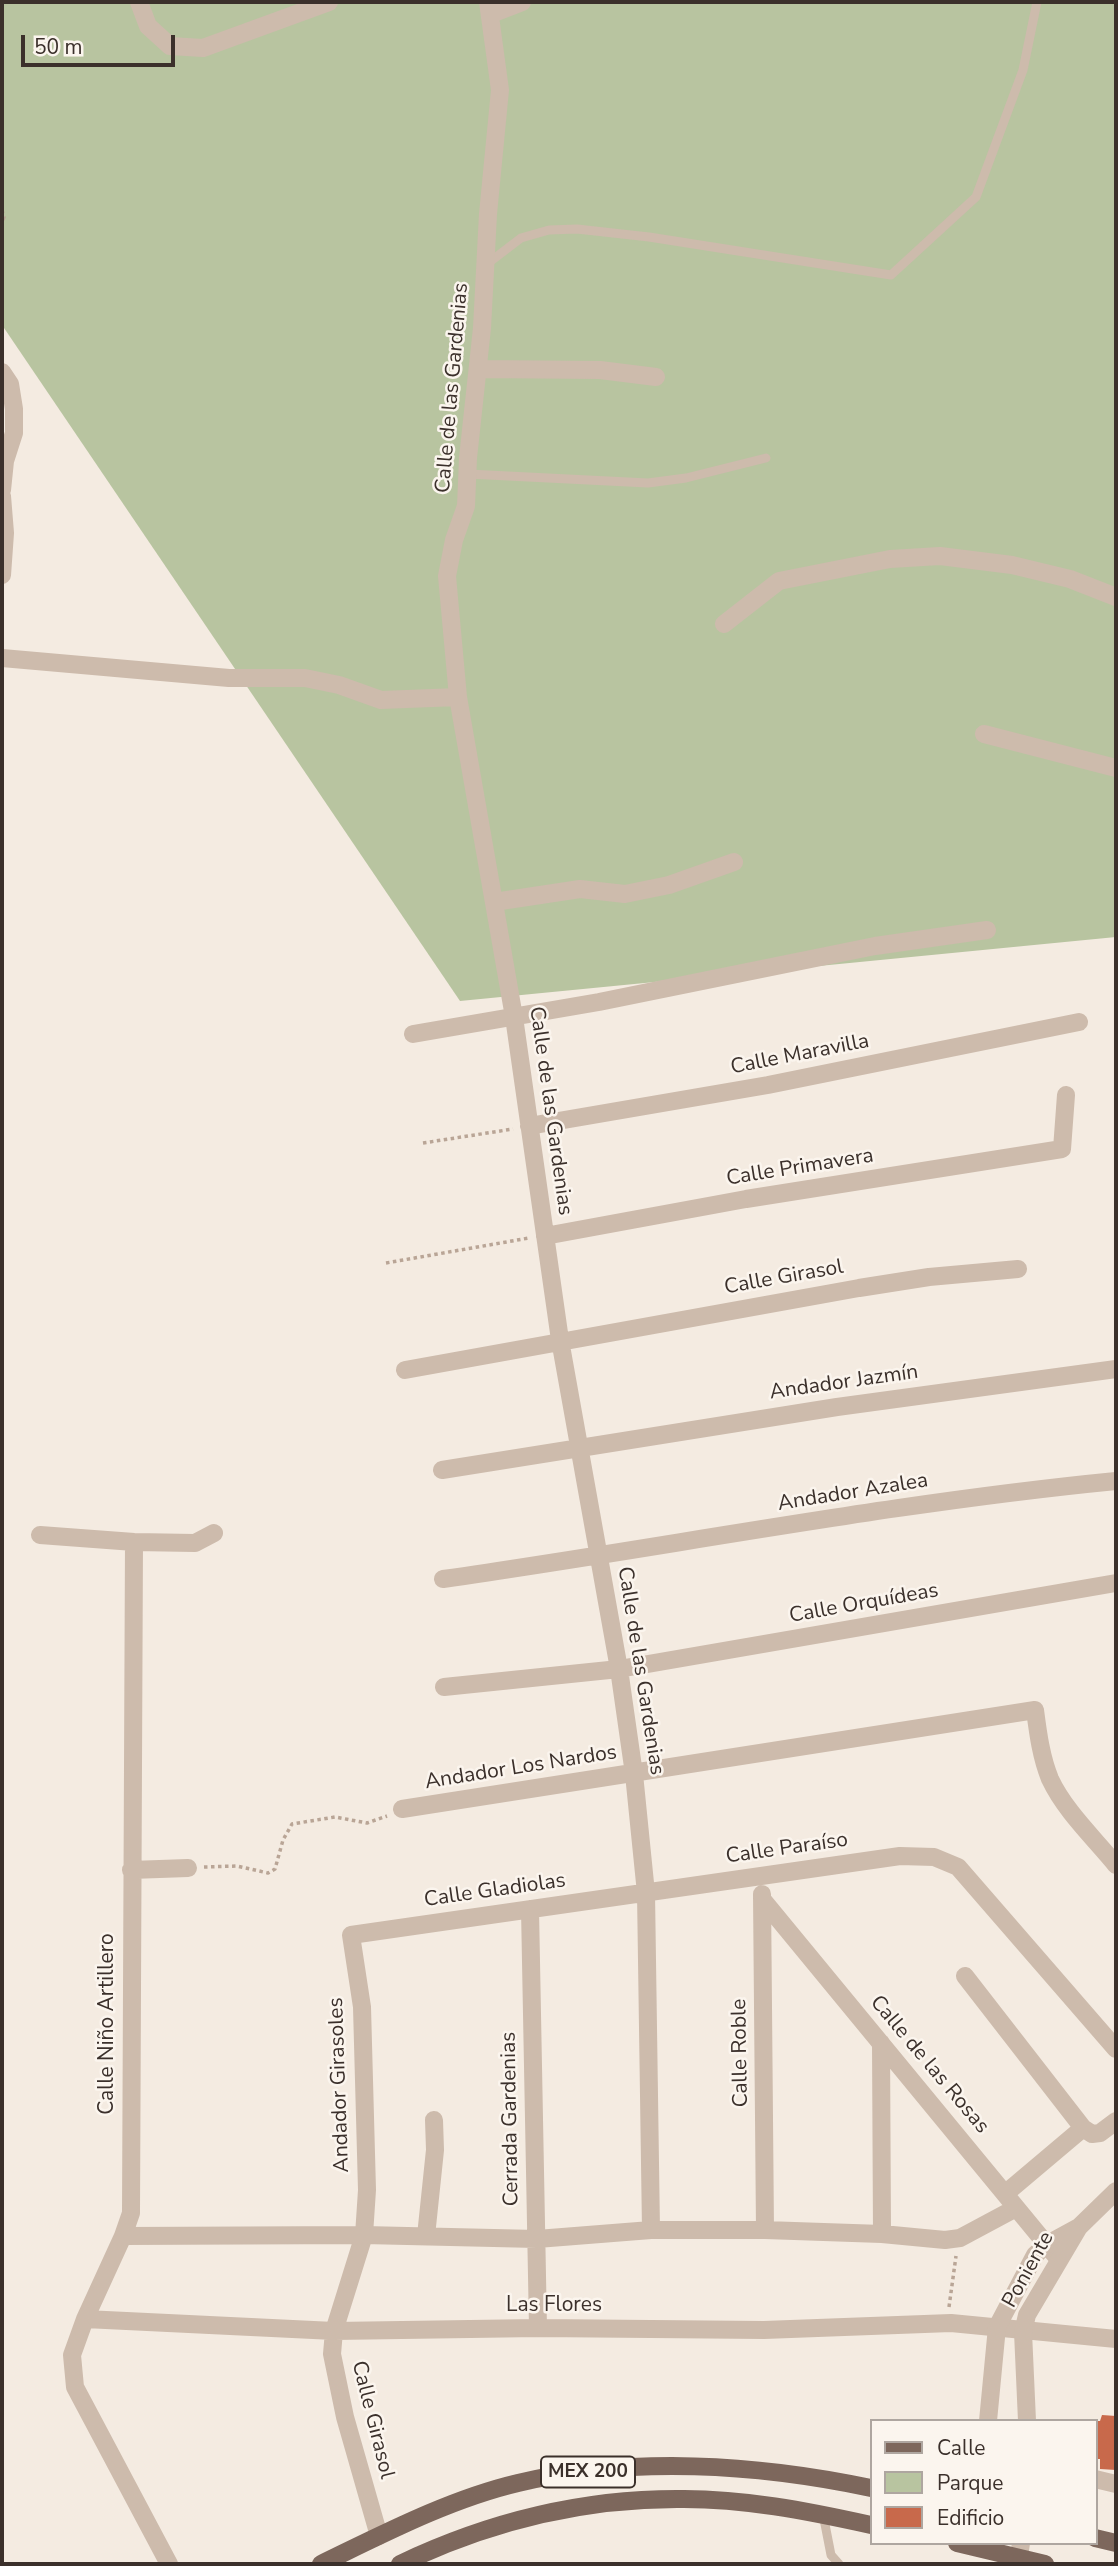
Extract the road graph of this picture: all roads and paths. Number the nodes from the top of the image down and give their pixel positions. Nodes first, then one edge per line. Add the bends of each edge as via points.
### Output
1 (139, 2) edge
2 (329, 2) edge
3 (522, 2) edge
4 (1037, 2) edge
5 (489, 8) edge
6 (2, 210) edge
7 (2, 222) edge
8 (485, 265) junction
9 (478, 369) junction
10 (2, 372) edge
11 (656, 377) dead end
12 (766, 458) dead end
13 (468, 474) junction
14 (2, 490) edge
15 (2, 496) edge
16 (2, 575) edge
17 (1116, 597) edge
18 (724, 624) dead end
19 (2, 658) edge
20 (458, 697) junction
21 (984, 734) dead end
22 (1116, 768) edge
23 (734, 862) dead end
24 (494, 902) junction
25 (987, 930) dead end
26 (514, 1017) junction
27 (1079, 1022) dead end
28 (413, 1034) dead end
29 (1066, 1095) dead end
30 (529, 1126) junction
31 (423, 1143) dead end
32 (545, 1236) junction
33 (386, 1263) dead end
34 (1018, 1269) dead end
35 (560, 1340) junction
36 (1116, 1369) edge
37 (405, 1370) dead end
38 (578, 1447) junction
39 (442, 1470) dead end
40 (1116, 1481) edge
41 (215, 1533) dead end
42 (40, 1535) dead end
43 (134, 1542) junction
44 (599, 1557) junction
45 (443, 1580) dead end
46 (1116, 1583) edge
47 (619, 1669) junction
48 (443, 1687) dead end
49 (634, 1774) junction
50 (402, 1809) joint
51 (1116, 1865) edge
52 (188, 1868) joint
53 (131, 1870) junction
54 (762, 1876) junction
55 (646, 1893) junction
56 (762, 1899) junction
57 (530, 1909) junction
58 (351, 1935) joint
59 (965, 1976) dead end
60 (881, 2043) junction
61 (1116, 2049) edge
62 (434, 2120) dead end
63 (1116, 2121) edge
64 (1087, 2131) junction
65 (1011, 2201) junction
66 (1112, 2201) edge
67 (1079, 2227) junction
68 (651, 2230) junction
69 (765, 2231) junction
70 (882, 2234) junction
71 (364, 2235) junction
72 (123, 2236) junction
73 (426, 2236) junction
74 (960, 2238) junction
75 (537, 2239) junction
76 (1046, 2245) junction
77 (1061, 2261) junction
78 (85, 2319) junction
79 (951, 2323) junction
80 (997, 2327) junction
81 (538, 2328) junction
82 (334, 2331) junction
83 (1023, 2332) junction
84 (1116, 2340) edge
85 (988, 2419) edge
86 (1027, 2419) edge
87 (1097, 2479) edge
88 (1116, 2484) edge
89 (870, 2488) edge
90 (823, 2514) junction
91 (870, 2525) edge
92 (379, 2536) junction
93 (1097, 2538) edge
94 (1116, 2543) edge
95 (976, 2545) edge
96 (1020, 2550) edge
97 (169, 2564) edge
98 (321, 2564) edge
99 (400, 2564) edge
100 (839, 2564) edge
101 (1045, 2564) edge

1 - 2 street via 148,26 170,46 203,48
3 - 5 street
4 - 8 lane via 1023,70 976,197 891,275 577,229 521,238
5 - 8 street, Calle de las Gardenias via 500,90
6 - 7 path
8 - 9 street, Calle de las Gardenias
9 - 11 street via 600,370
9 - 13 street, Calle de las Gardenias
10 - 14 street via 10,384 15,409
12 - 13 lane via 648,483
13 - 20 street, Calle de las Gardenias via 466,506 447,576
15 - 16 street
17 - 18 street via 1070,579 1012,565 940,556 890,559 779,581
19 - 20 street via 229,678 304,678 381,700
20 - 24 street, Calle de las Gardenias
21 - 22 street
23 - 24 street via 669,885 625,894 580,889
24 - 26 street, Calle de las Gardenias
25 - 26 street via 875,946
26 - 28 street
26 - 30 street, Calle de las Gardenias
27 - 30 street, Calle Maravilla via 768,1085
29 - 32 street, Calle Primavera via 1062,1149
30 - 31 path
30 - 32 street, Calle de las Gardenias
32 - 33 path
32 - 35 street, Calle de las Gardenias
34 - 35 street, Calle Girasol via 894,1282
35 - 37 street, Calle Girasol
35 - 38 street, Calle de las Gardenias
36 - 38 street, Andador Jazmín
38 - 39 street, Andador Jazmín
38 - 44 street, Calle de las Gardenias
40 - 44 street, Andador Azalea via 927,1504
41 - 43 street via 195,1543
42 - 43 street
43 - 53 street, Calle Niño Artillero
44 - 45 street, Andador Azalea
44 - 47 street, Calle de las Gardenias
46 - 47 street, Calle Orquídeas
47 - 48 street, Calle Orquídeas
47 - 49 street, Calle de las Gardenias
49 - 50 street, Andador Los Nardos
49 - 51 street, Andador Los Nardos via 1035,1710 1050,1778
49 - 55 street, Calle de las Gardenias
50 - 52 path, Andador Los Nardos via 367,1824 335,1817 292,1824 275,1869 268,1873 237,1866
52 - 53 street
53 - 72 street, Calle Niño Artillero via 131,2213
54 - 55 street, Calle Paraíso
54 - 56 street, Calle Roble
54 - 61 street, Calle Paraíso via 900,1856 934,1857 958,1867
55 - 57 street, Calle Gladiolas
55 - 68 street, Calle de las Gardenias
56 - 60 street, Calle de las Rosas
56 - 69 street, Calle Roble
57 - 58 street, Calle Gladiolas
57 - 75 street, Cerrada Gardenias
58 - 71 street, Andador Girasoles via 362,2007
59 - 64 street
60 - 65 street, Calle de las Rosas
60 - 70 street
62 - 73 street
63 - 64 street via 1100,2133
64 - 65 street
65 - 74 street
65 - 76 street, Calle de las Rosas
66 - 67 street, Poniente
67 - 76 street, Poniente
67 - 77 street, Poniente
68 - 69 street
68 - 75 street
69 - 70 street
70 - 74 street
71 - 72 street
71 - 73 street
71 - 82 street, Calle Girasol
72 - 78 street, Calle Niño Artillero
73 - 75 street
74 - 79 path via 948,2301
75 - 81 street, Cerrada Gardenias
76 - 77 street, Calle de las Rosas
76 - 80 street, Poniente via 1035,2255
77 - 83 street, Poniente via 1027,2315
78 - 82 street, Las Flores
78 - 97 street, Calle Niño Artillero via 72,2355 75,2387
79 - 80 street, Las Flores
79 - 81 street, Las Flores via 764,2330
80 - 83 street, Las Flores
80 - 85 street, Poniente
81 - 82 street, Las Flores
82 - 92 street, Calle Girasol via 332,2354 345,2417
83 - 84 street, Las Flores
83 - 86 street, Poniente
87 - 88 street
89 - 92 main road, MEX 200 via 741,2468 648,2467 575,2473 516,2483
90 - 91 main road, MEX 200
90 - 99 main road, MEX 200 via 677,2499 599,2504 513,2520
90 - 100 lane via 831,2555
92 - 98 main road, MEX 200
93 - 94 main road
95 - 96 main road
96 - 101 main road

